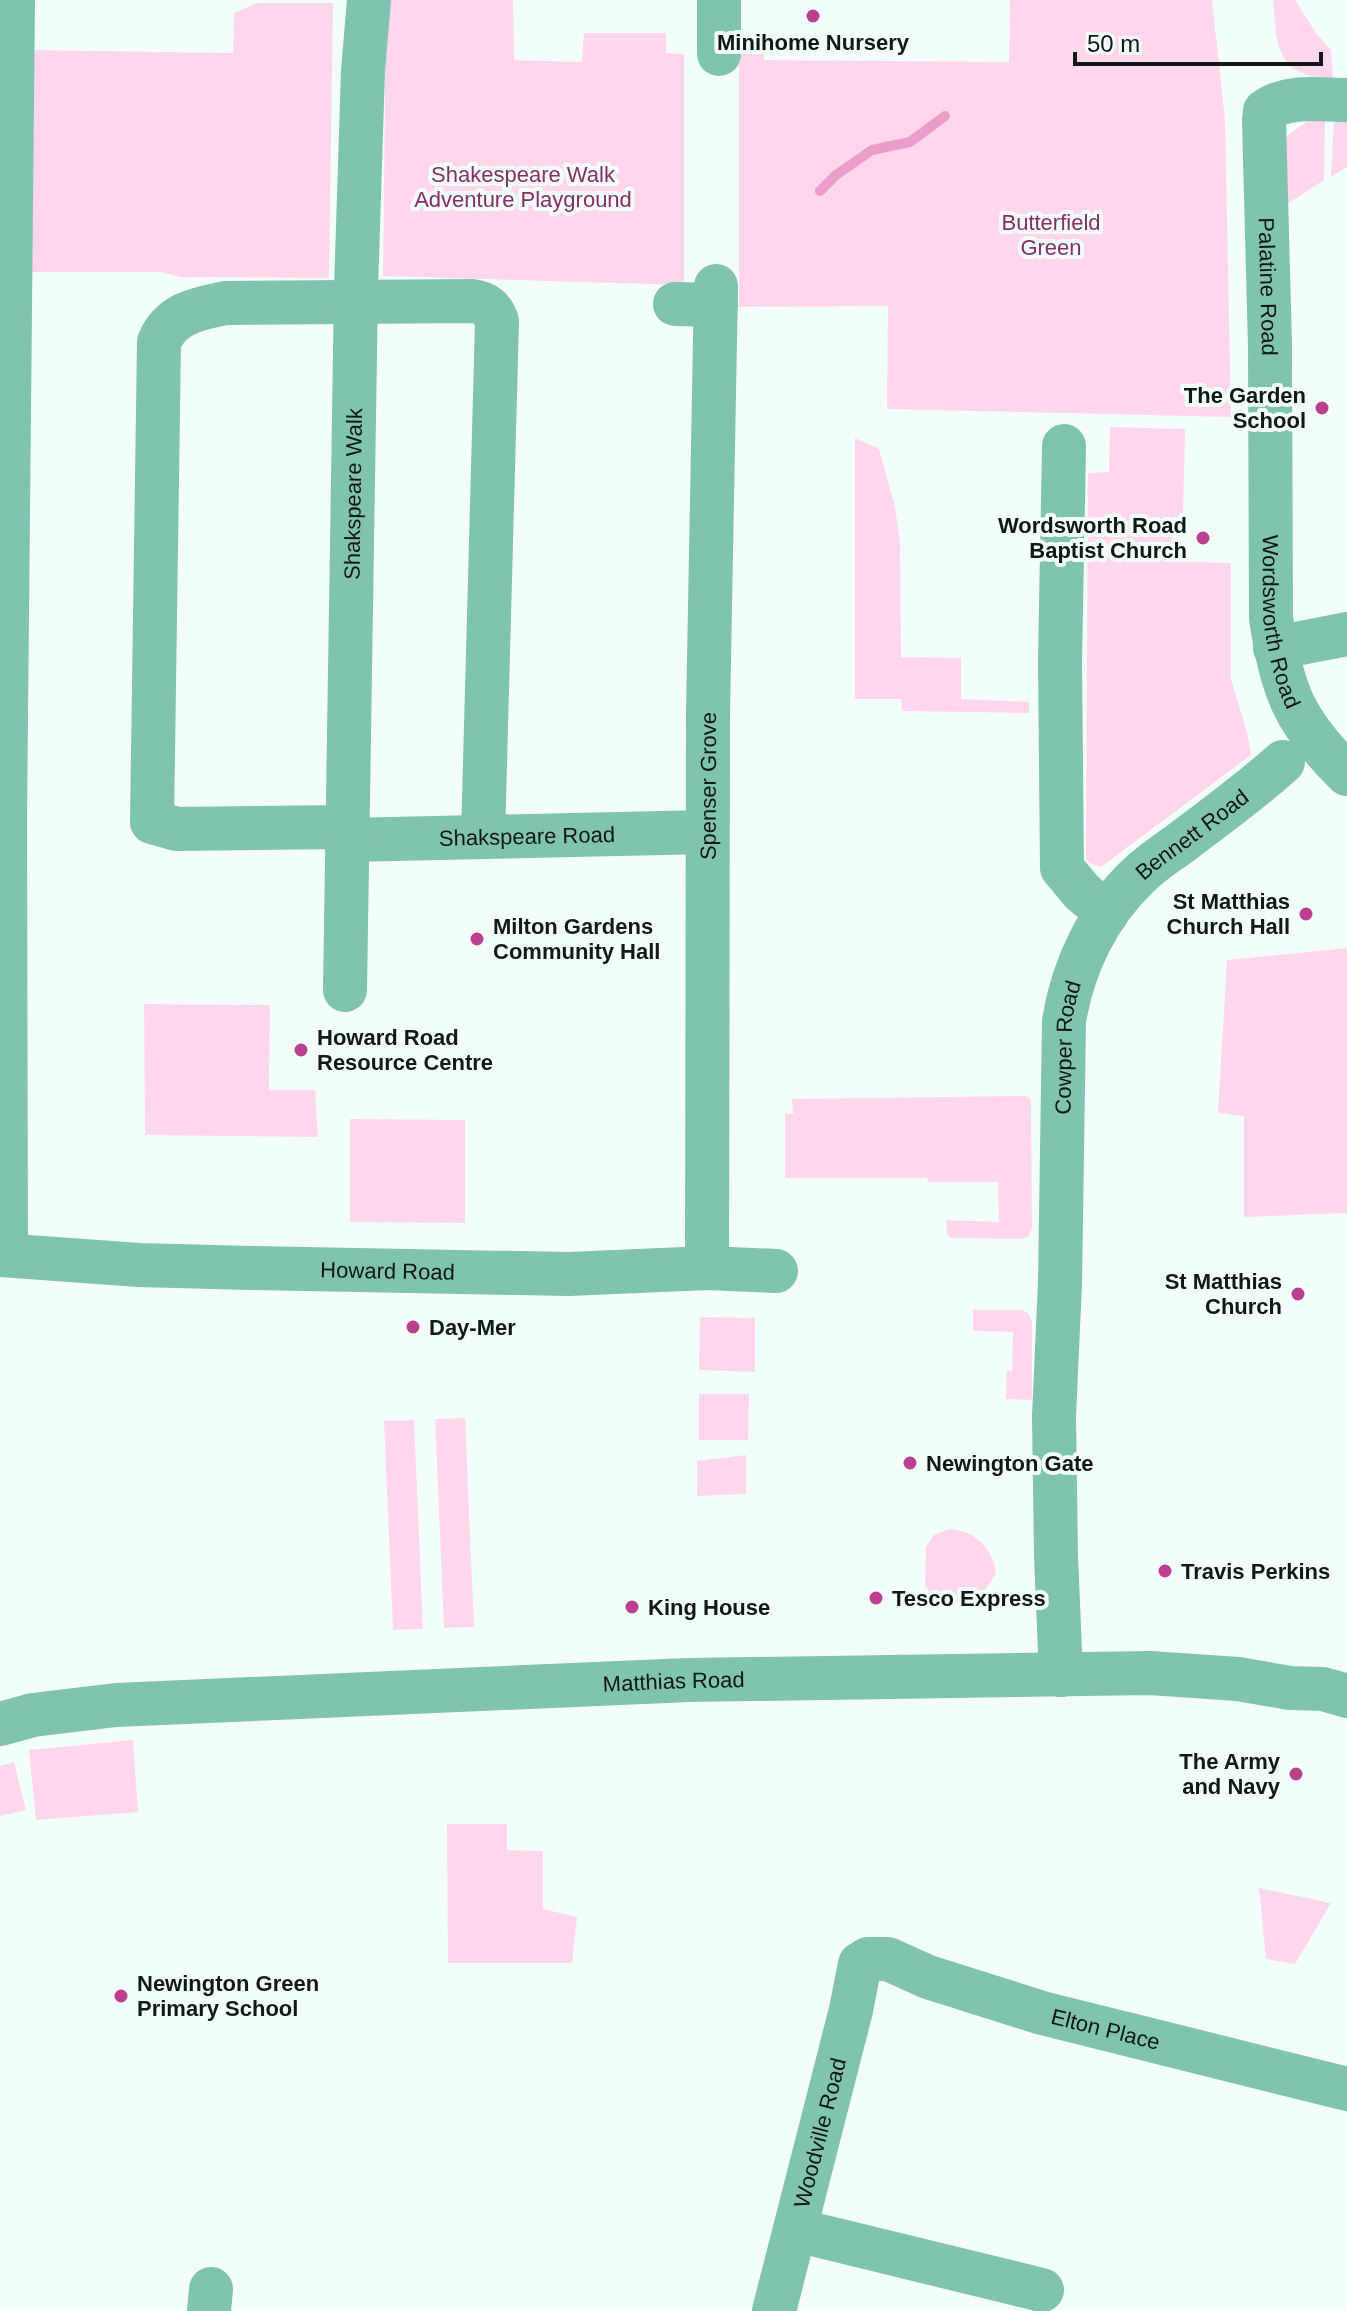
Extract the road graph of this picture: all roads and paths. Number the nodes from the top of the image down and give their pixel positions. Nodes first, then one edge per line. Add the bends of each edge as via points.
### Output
1 (13, 0) edge
2 (369, 0) edge
3 (719, 0) edge
4 (719, 54) dead end
5 (1347, 100) edge
6 (703, 298) dead end
7 (356, 302) junction
8 (1064, 446) dead end
9 (1270, 451) joint
10 (1347, 634) edge
11 (1275, 648) junction
12 (1283, 762) dead end
13 (1347, 774) edge
14 (707, 832) junction
15 (347, 833) junction
16 (483, 837) junction
17 (1107, 913) junction
18 (345, 990) dead end
19 (3, 1255) edge
20 (707, 1268) junction
21 (776, 1271) dead end
22 (1061, 1675) junction
23 (1347, 1696) edge
24 (0, 1724) edge
25 (868, 1959) joint
26 (1347, 2089) edge
27 (796, 2230) junction
28 (1042, 2290) dead end
29 (774, 2311) edge

1 - 19 street
2 - 7 street, Shakspeare Walk
3 - 4 street
5 - 9 street, Palatine Road via 1297,100 1270,112
6 - 14 street, Spenser Grove
7 - 15 street, Shakspeare Walk
7 - 15 street, Shakspeare Road via 225,303 175,318 159,342 152,822 177,829
7 - 16 street via 472,301 492,309 497,321
8 - 17 street via 1062,868
9 - 11 street, Wordsworth Road
10 - 11 street
11 - 13 street, Wordsworth Road via 1292,705 1311,737
12 - 17 street, Bennett Road via 1139,874
14 - 16 street, Shakspeare Road
14 - 20 street, Spenser Grove
15 - 16 street, Shakspeare Road
15 - 18 street, Shakspeare Walk
17 - 22 street, Cowper Road via 1078,966 1064,1021 1054,1416
19 - 20 street, Howard Road via 266,1269 569,1274
20 - 21 street, Howard Road
22 - 23 street, Matthias Road via 1201,1676
22 - 24 street, Matthias Road via 752,1678 224,1700 116,1705
25 - 26 street, Elton Place via 888,1959 1042,2013
25 - 27 street, Woodville Road via 857,1971
27 - 28 street
27 - 29 street, Woodville Road

